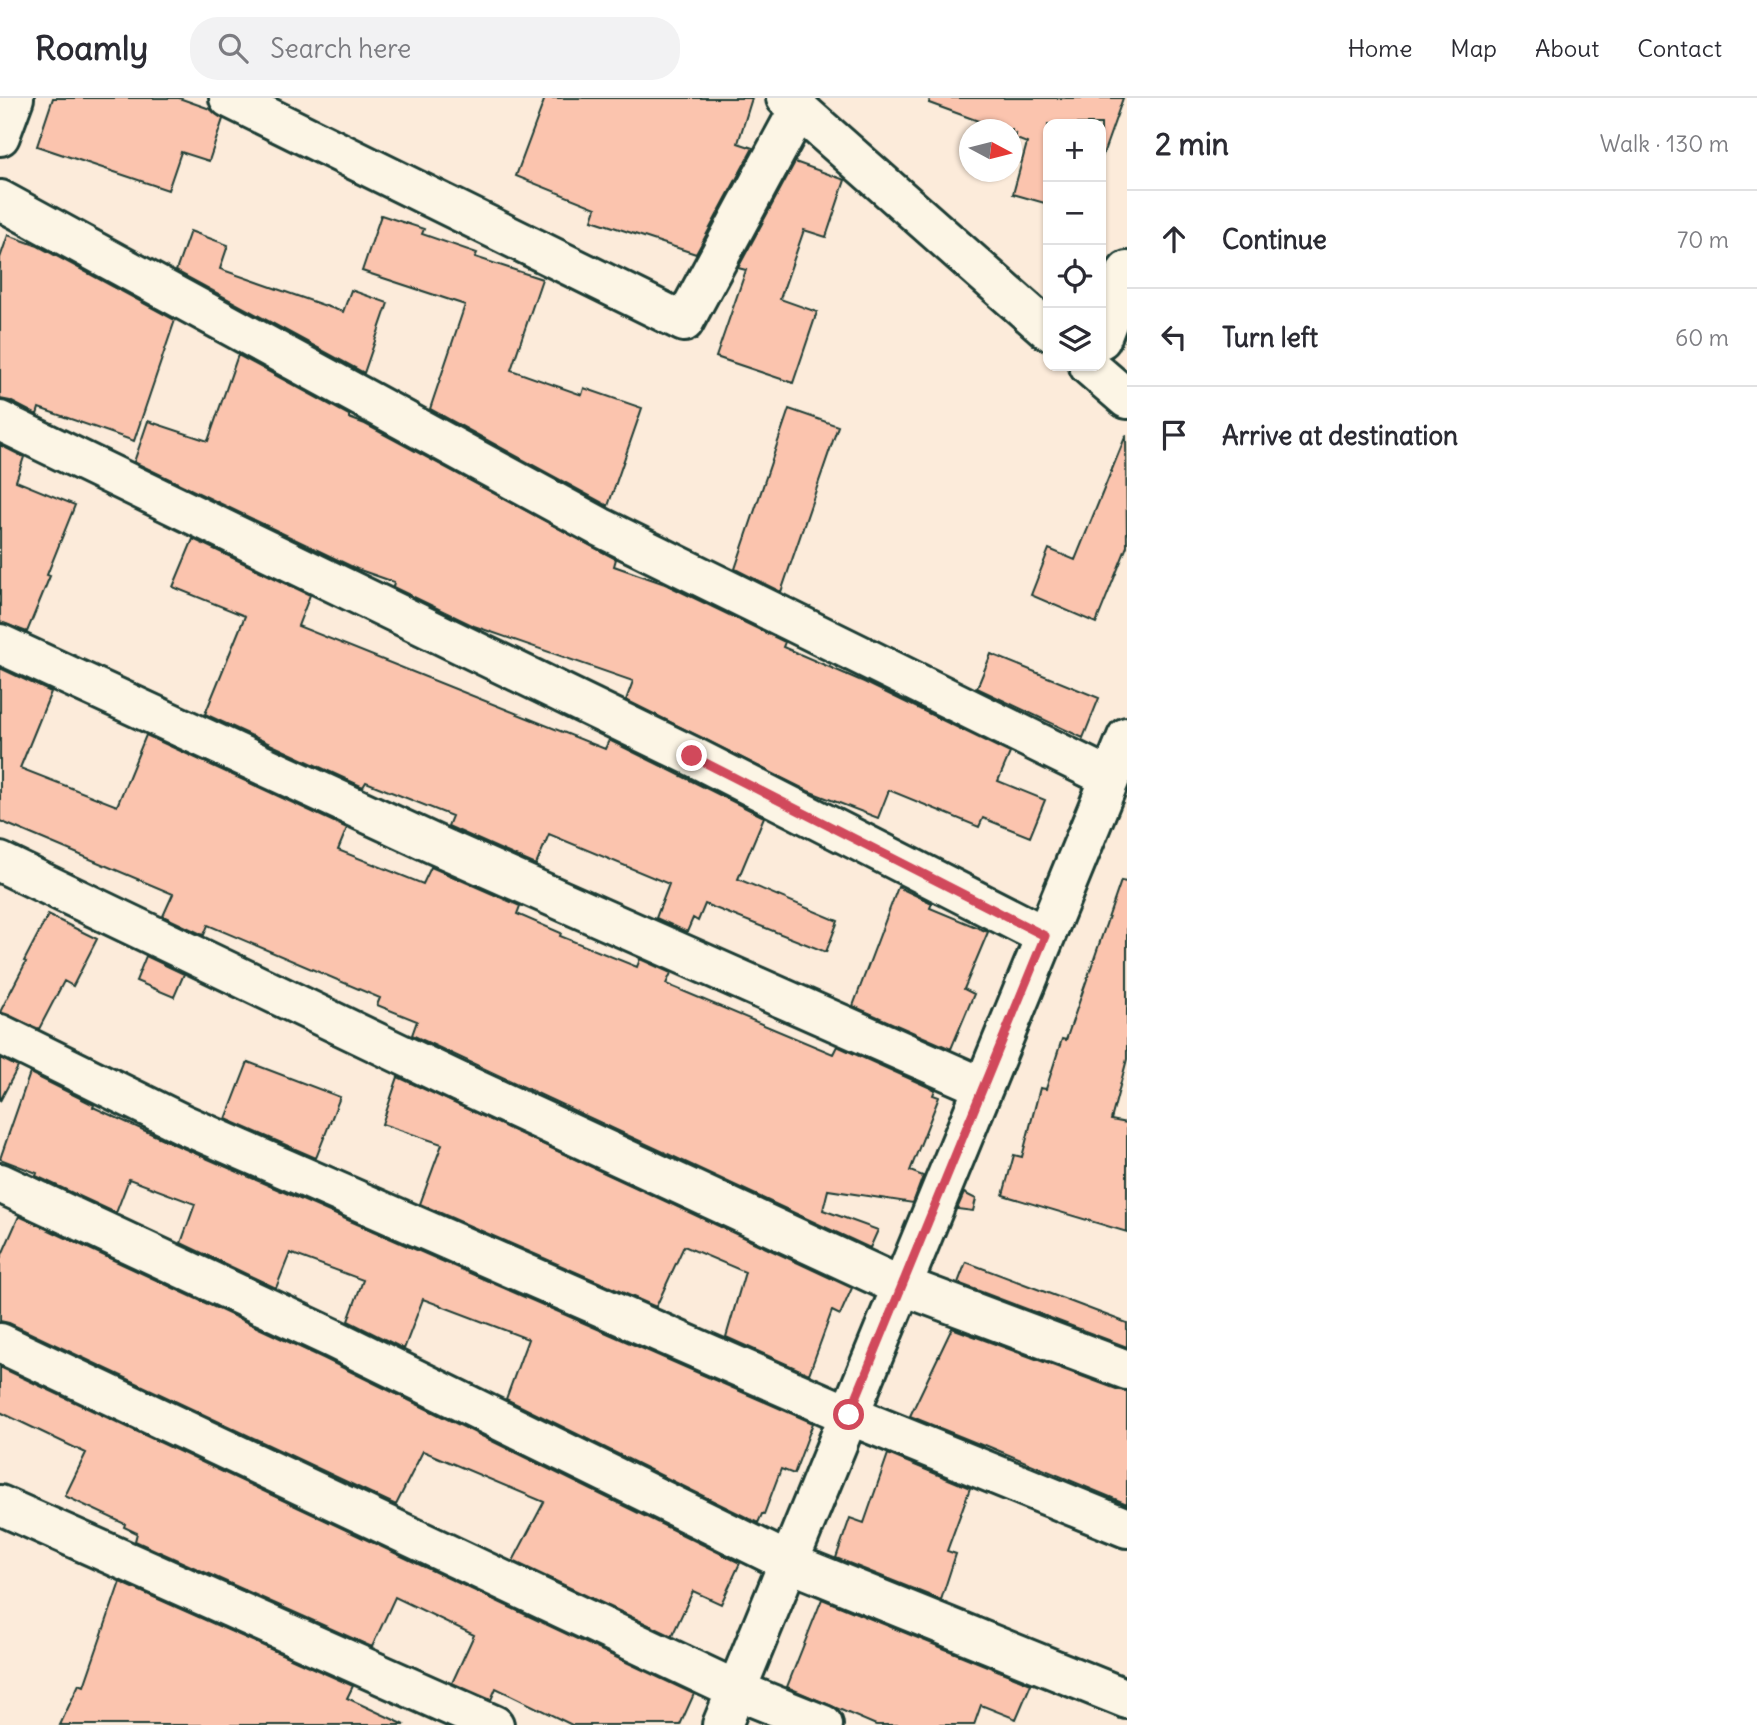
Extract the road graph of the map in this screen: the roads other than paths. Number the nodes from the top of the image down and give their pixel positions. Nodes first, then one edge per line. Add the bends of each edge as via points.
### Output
1 (14, 98) edge
2 (229, 98) edge
3 (792, 104) edge
4 (0, 136) edge
5 (0, 200) edge
6 (1127, 271) edge
7 (1043, 326) edge
8 (1106, 326) edge
9 (1096, 371) edge
10 (1127, 399) edge
11 (0, 421) edge
12 (0, 645) edge
13 (1127, 737) edge
14 (1110, 778) junction
15 (0, 862) edge
16 (1045, 936) junction
17 (0, 1034) edge
18 (983, 1087) junction
19 (0, 1183) edge
20 (902, 1285) junction
21 (0, 1343) edge
22 (1127, 1370) edge
23 (849, 1415) junction
24 (0, 1505) edge
25 (1127, 1528) edge
26 (789, 1563) junction
27 (736, 1690) junction
28 (1127, 1699) edge
29 (494, 1725) edge
30 (722, 1725) edge
31 (822, 1725) edge

1 - 4 street
2 - 3 street via 684,322
3 - 7 street
5 - 14 street via 600,527
6 - 8 street
9 - 10 street
11 - 16 street via 692,756
12 - 18 street via 434,844
13 - 14 street
14 - 16 street
15 - 20 street via 459,1082
16 - 18 street
17 - 23 street via 185,1125
18 - 20 street
19 - 26 street via 344,1344
20 - 22 street
20 - 23 street
21 - 27 street
23 - 25 street
23 - 26 street
24 - 29 street
26 - 27 street
26 - 28 street
27 - 30 street
27 - 31 street

